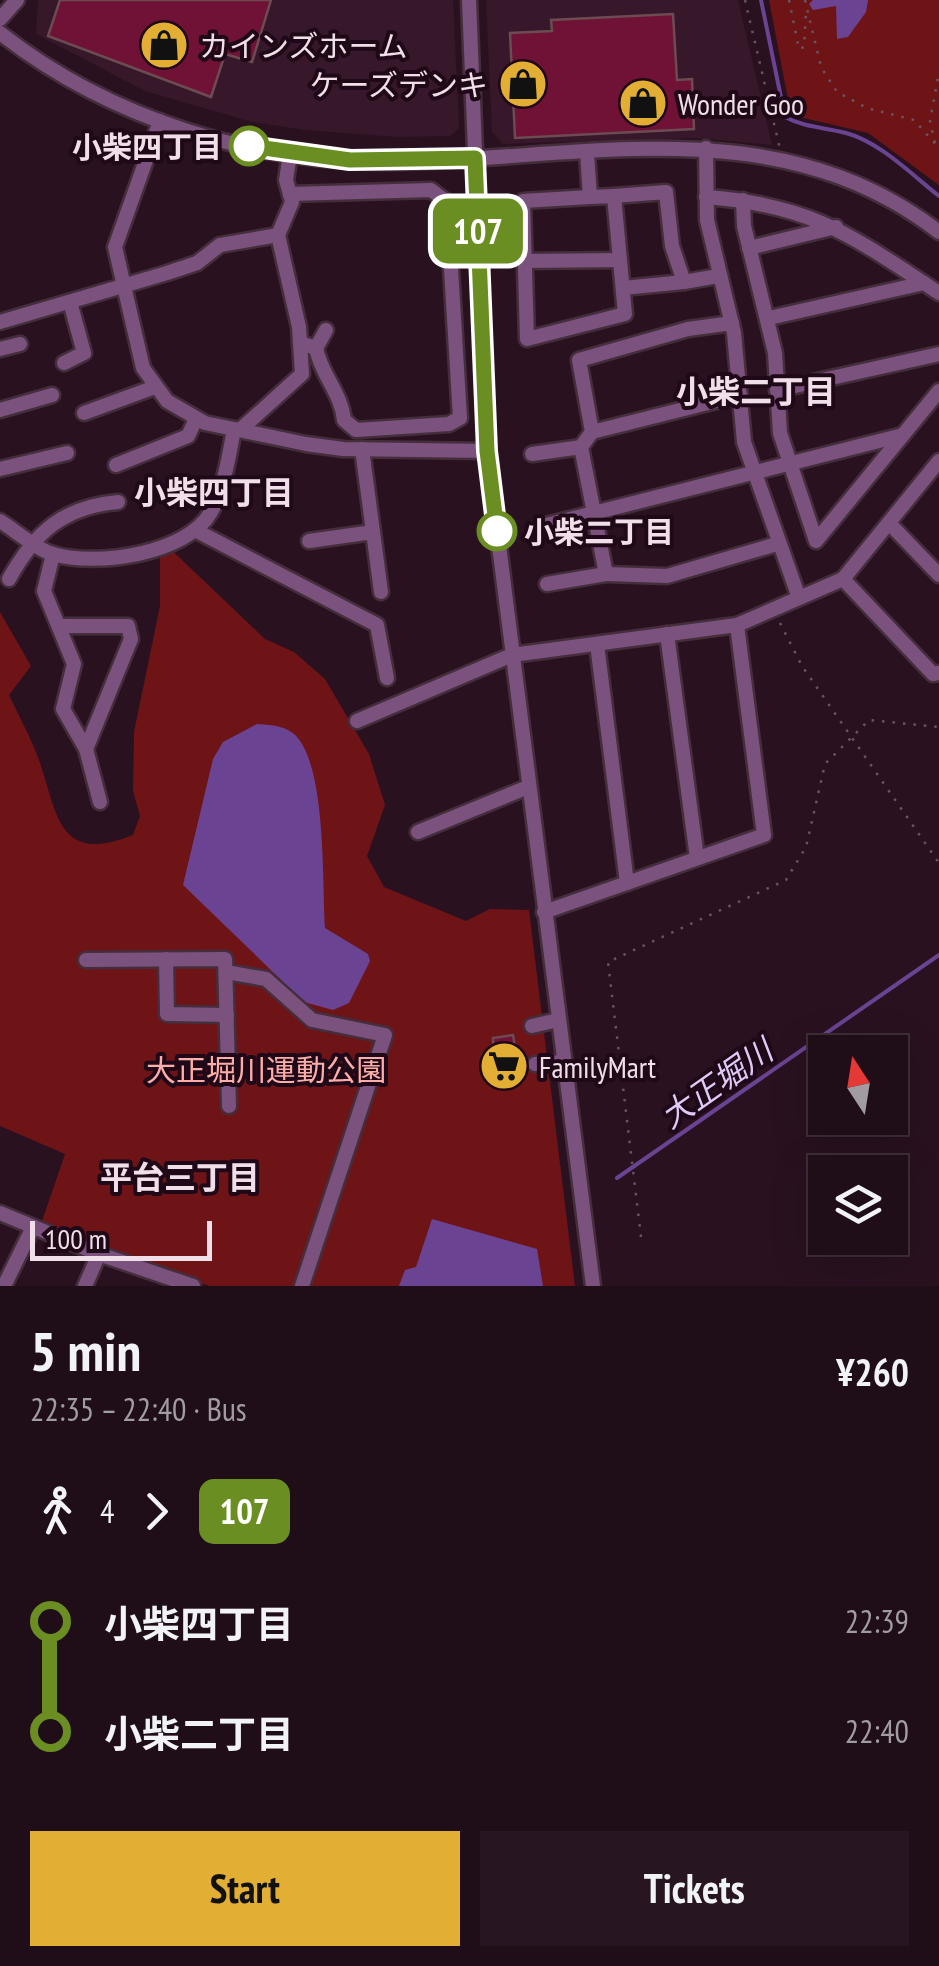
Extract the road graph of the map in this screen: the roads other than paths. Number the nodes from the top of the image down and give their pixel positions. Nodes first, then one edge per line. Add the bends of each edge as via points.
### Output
1 (17, 0) edge
2 (469, 0) edge
3 (0, 19) edge
4 (0, 32) edge
5 (160, 121) junction
6 (706, 148) junction
7 (586, 153) junction
8 (290, 154) junction
9 (475, 158) junction
10 (290, 194) junction
11 (614, 196) junction
12 (706, 197) junction
13 (590, 198) junction
14 (743, 200) junction
15 (836, 227) junction
16 (939, 232) edge
17 (278, 234) junction
18 (749, 248) junction
19 (620, 260) junction
20 (525, 261) junction
21 (718, 276) junction
22 (684, 282) junction
23 (924, 283) junction
24 (122, 288) junction
25 (623, 288) junction
26 (939, 293) edge
27 (70, 302) junction
28 (768, 318) junction
29 (0, 322) edge
30 (732, 323) junction
31 (326, 330) dead end
32 (300, 343) junction
33 (20, 344) dead end
34 (316, 348) junction
35 (0, 349) edge
36 (939, 354) edge
37 (64, 363) dead end
38 (154, 387) junction
39 (776, 390) junction
40 (939, 391) edge
41 (52, 395) dead end
42 (740, 395) junction
43 (0, 410) edge
44 (84, 413) dead end
45 (196, 419) junction
46 (237, 430) junction
47 (592, 432) junction
48 (903, 434) junction
49 (581, 447) junction
50 (362, 449) junction
51 (487, 451) junction
52 (67, 453) dead end
53 (532, 454) dead end
54 (788, 462) junction
55 (116, 465) dead end
56 (937, 468) edge
57 (0, 469) edge
58 (752, 472) junction
59 (118, 502) dead end
60 (594, 515) junction
61 (0, 522) edge
62 (889, 522) junction
63 (542, 526) dead end
64 (195, 530) junction
65 (372, 532) junction
66 (30, 540) junction
67 (309, 541) dead end
68 (777, 544) junction
69 (53, 554) junction
70 (606, 574) junction
71 (939, 576) edge
72 (9, 578) dead end
73 (843, 579) junction
74 (547, 584) dead end
75 (380, 592) dead end
76 (799, 598) junction
77 (737, 625) junction
78 (60, 626) junction
79 (667, 634) junction
80 (597, 644) junction
81 (512, 655) junction
82 (939, 674) edge
83 (386, 678) dead end
84 (357, 722) dead end
85 (86, 749) junction
86 (528, 787) junction
87 (100, 802) dead end
88 (418, 832) dead end
89 (697, 858) junction
90 (628, 883) junction
91 (544, 912) junction
92 (86, 960) dead end
93 (166, 960) junction
94 (226, 972) junction
95 (227, 1016) junction
96 (558, 1020) junction
97 (532, 1026) dead end
98 (563, 1062) junction
99 (535, 1064) dead end
100 (230, 1106) dead end
101 (0, 1213) edge
102 (33, 1226) junction
103 (99, 1254) junction
104 (4, 1278) edge
105 (85, 1286) edge
106 (193, 1286) edge
107 (302, 1286) edge
108 (593, 1286) edge

1 - 3 street
2 - 9 street
4 - 5 street via 78,85
5 - 8 street
5 - 24 street via 115,247
6 - 7 street
6 - 12 street
6 - 16 street via 782,158 858,182
7 - 9 street
7 - 13 street
8 - 9 street via 395,162
8 - 10 street
9 - 51 street
10 - 17 street
10 - 34 street via 431,190 447,202 460,418 356,430 344,420 341,397
11 - 13 street
11 - 19 street
11 - 22 street via 666,192
12 - 14 street
12 - 21 street
13 - 20 street via 523,201
14 - 15 street
14 - 18 street
15 - 18 street
15 - 23 street
17 - 24 street via 220,245 197,263
17 - 32 street
18 - 28 street
19 - 20 street
19 - 25 street
20 - 25 street via 528,339 625,314
21 - 22 street
21 - 30 street
22 - 25 street
23 - 26 street
23 - 28 street
24 - 27 street
24 - 38 street
27 - 29 street
27 - 37 street via 84,354
28 - 39 street
30 - 42 street
30 - 47 street via 579,360
31 - 34 street
32 - 34 street
32 - 46 street via 302,374
33 - 35 street
36 - 39 street
38 - 44 street
38 - 45 street
39 - 54 street
40 - 48 street
41 - 43 street
42 - 47 street
42 - 58 street
45 - 46 street
45 - 55 street via 188,436
46 - 50 street
46 - 64 street via 210,512
47 - 49 street
48 - 54 street
48 - 54 street via 816,541
49 - 53 street
49 - 60 street
50 - 51 street
50 - 65 street
51 - 81 street
52 - 57 street
54 - 58 street
56 - 62 street
58 - 60 street
58 - 68 street
59 - 66 street via 84,505
60 - 63 street
60 - 70 street
61 - 66 street
62 - 71 street
62 - 73 street
64 - 69 street via 187,539 123,557
64 - 83 street via 377,626
65 - 67 street
65 - 75 street
66 - 69 street
66 - 72 street
68 - 70 street via 667,576
68 - 76 street
69 - 78 street via 44,591
70 - 74 street
73 - 76 street
73 - 82 street
76 - 77 street
77 - 79 street
77 - 89 street via 764,835
78 - 85 street via 74,664 63,709
78 - 85 street via 128,626 131,639
79 - 80 street
79 - 89 street
80 - 81 street
80 - 90 street
81 - 84 street
81 - 86 street
85 - 87 street
86 - 88 street
86 - 91 street
89 - 90 street
90 - 91 street
91 - 96 street
92 - 93 street
93 - 94 street via 225,959
93 - 95 street via 167,1014
94 - 95 street
94 - 107 street via 266,979 312,1020 384,1035
95 - 100 street
96 - 97 street
96 - 98 street
98 - 99 street
98 - 108 street
101 - 102 street
102 - 103 street
102 - 104 street
103 - 105 street
103 - 106 street

